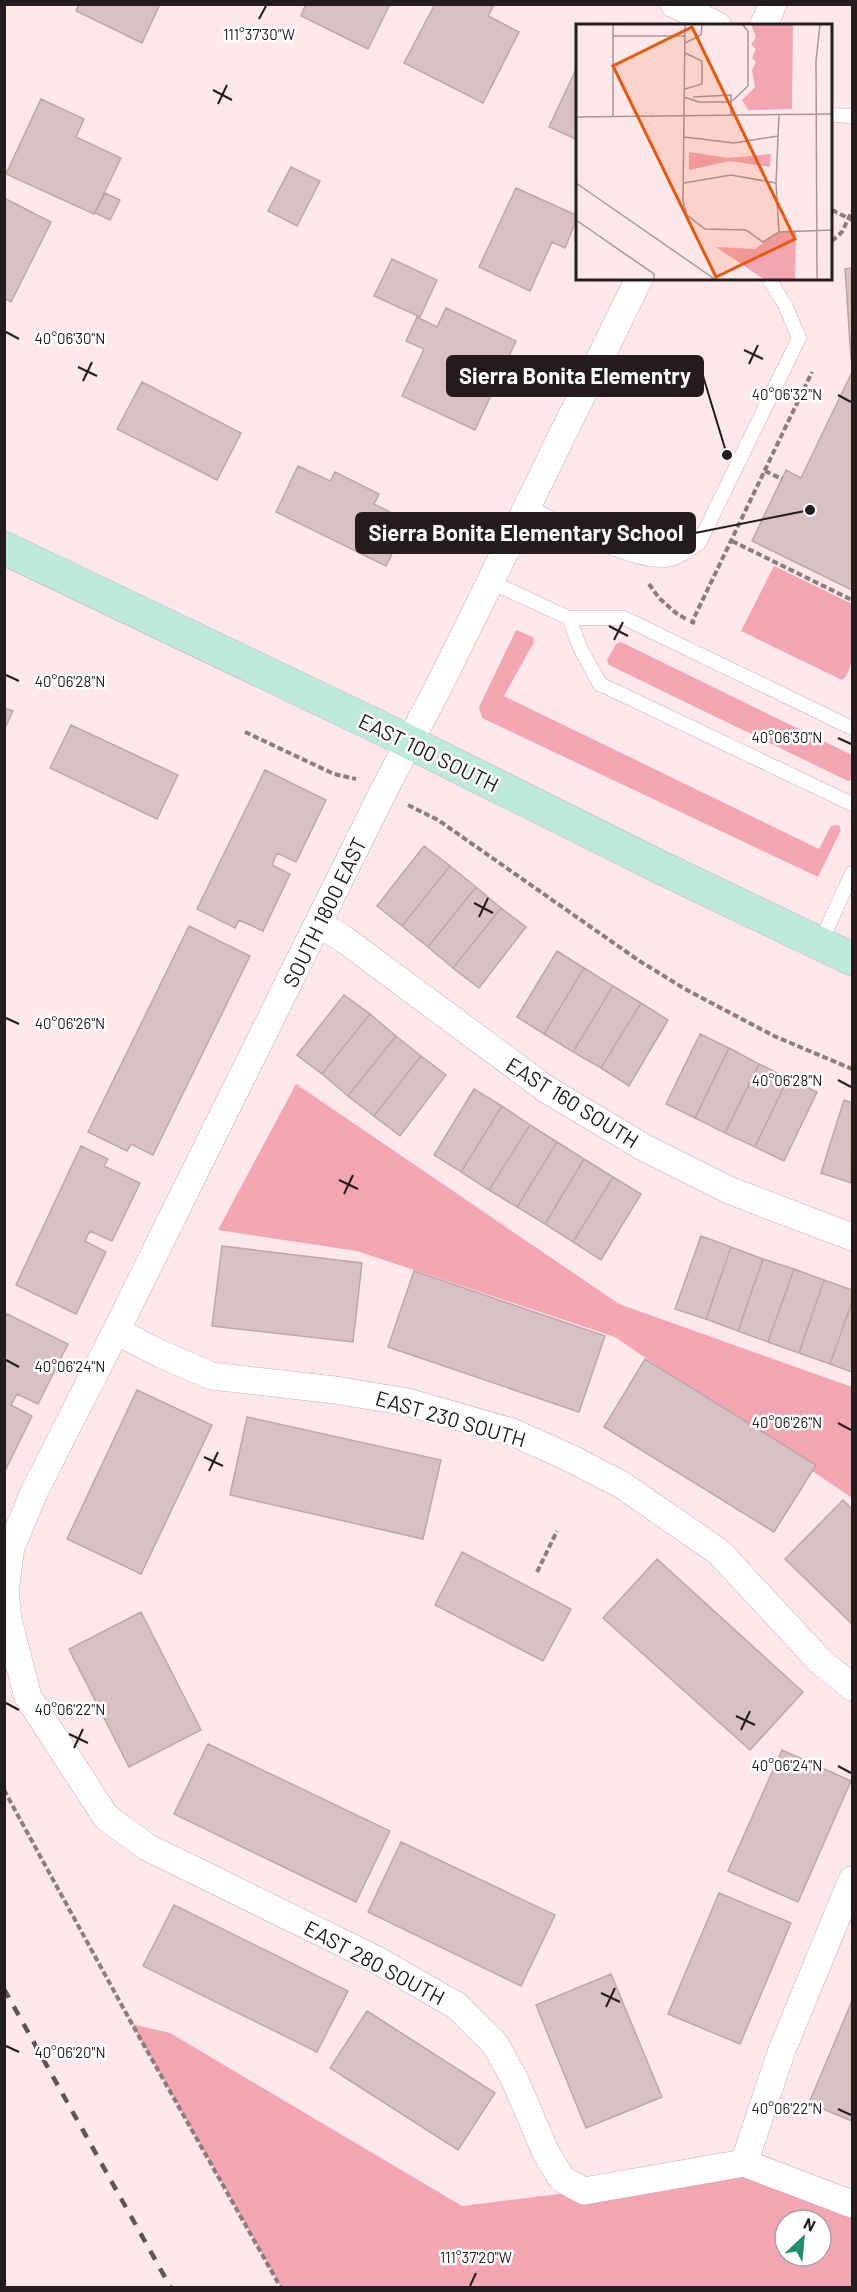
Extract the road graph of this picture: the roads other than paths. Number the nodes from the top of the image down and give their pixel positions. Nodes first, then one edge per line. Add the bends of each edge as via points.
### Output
1 (674, 4) edge
2 (773, 4) edge
3 (714, 24) edge
4 (764, 24) edge
5 (833, 115) edge
6 (852, 116) edge
7 (639, 280) edge
8 (770, 280) edge
9 (528, 506) junction
10 (4, 548) edge
11 (489, 581) junction
12 (569, 618) junction
13 (852, 728) edge
14 (410, 742) junction
15 (852, 804) edge
16 (852, 873) edge
17 (318, 923) junction
18 (820, 944) junction
19 (852, 959) edge
20 (852, 1236) edge
21 (116, 1331) junction
22 (11, 1547) joint
23 (852, 1687) edge
24 (852, 1880) edge
25 (744, 2163) junction
26 (852, 2204) edge

1 - 3 street
2 - 4 street
5 - 6 lane
7 - 9 street, SOUTH 1800 EAST
8 - 9 lane via 799,338 699,543 671,559 648,559 611,547
9 - 11 street, SOUTH 1800 EAST
10 - 14 street, EAST 100 SOUTH
11 - 12 lane
11 - 14 street, SOUTH 1800 EAST
12 - 13 lane via 624,618
12 - 15 lane via 579,648 600,684
14 - 17 street, SOUTH 1800 EAST
14 - 18 street, EAST 100 SOUTH
16 - 18 lane
17 - 20 street, EAST 160 SOUTH via 546,1089 614,1129 731,1191
17 - 21 street, SOUTH 1800 EAST
18 - 19 street, EAST 100 SOUTH
21 - 22 street, SOUTH 1800 EAST via 35,1490
21 - 23 street, EAST 230 SOUTH via 213,1376 407,1401 512,1432 568,1457 622,1485 719,1552 820,1661
22 - 25 street, EAST 280 SOUTH via 5,1591 8,1620 28,1697 106,1817 147,1847 377,1960 457,2006 495,2044 562,2179 584,2191
24 - 25 street via 782,2050
25 - 26 street

